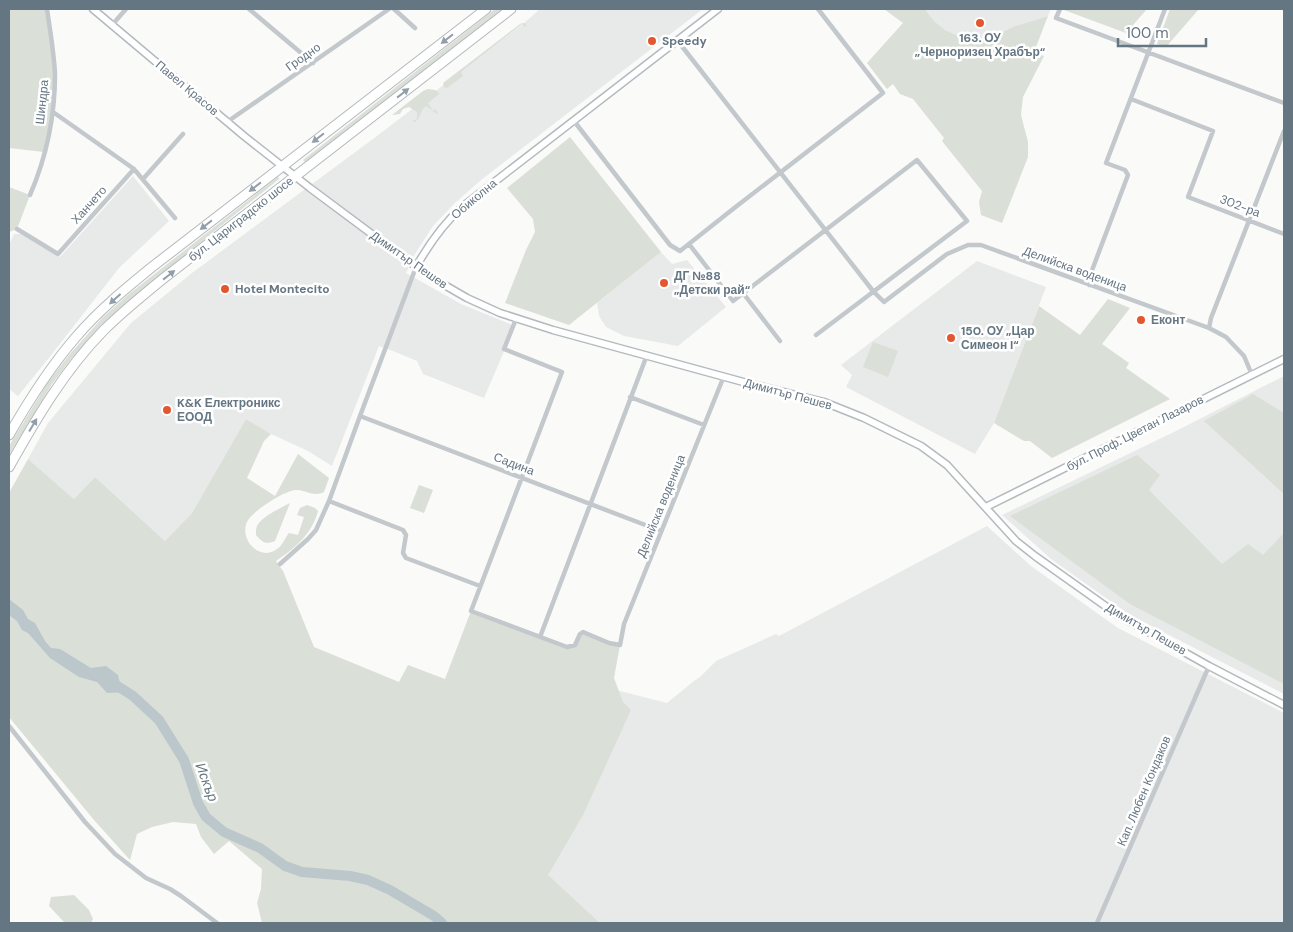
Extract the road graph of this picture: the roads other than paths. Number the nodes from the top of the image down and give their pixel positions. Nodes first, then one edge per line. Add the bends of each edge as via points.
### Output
1 (47, 9) edge
2 (93, 9) edge
3 (126, 9) edge
4 (249, 9) edge
5 (389, 9) edge
6 (394, 9) edge
7 (486, 9) edge
8 (512, 9) edge
9 (718, 9) edge
10 (818, 9) edge
11 (1060, 9) edge
12 (1165, 9) edge
13 (112, 25) junction
14 (415, 28) dead end
15 (677, 40) junction
16 (1148, 52) junction
17 (313, 63) junction
18 (1131, 99) junction
19 (1284, 103) edge
20 (53, 112) junction
21 (574, 121) junction
22 (227, 122) junction
23 (1284, 131) edge
24 (182, 134) dead end
25 (283, 166) junction
26 (134, 169) junction
27 (780, 172) junction
28 (296, 176) junction
29 (143, 179) junction
30 (30, 195) dead end
31 (175, 218) dead end
32 (1249, 220) junction
33 (17, 229) dead end
34 (826, 230) junction
35 (1284, 234) edge
36 (689, 244) junction
37 (416, 267) junction
38 (1089, 285) junction
39 (873, 291) junction
40 (744, 293) junction
41 (516, 319) junction
42 (1209, 328) junction
43 (816, 335) dead end
44 (780, 341) dead end
45 (646, 355) junction
46 (1284, 359) edge
47 (1252, 375) junction
48 (724, 376) junction
49 (630, 397) junction
50 (360, 416) junction
51 (704, 425) junction
52 (9, 435) edge
53 (9, 467) edge
54 (522, 478) junction
55 (329, 501) junction
56 (590, 504) junction
57 (986, 507) junction
58 (660, 531) junction
59 (280, 564) dead end
60 (480, 586) junction
61 (540, 637) junction
62 (1209, 666) junction
63 (1284, 705) edge
64 (9, 726) edge
65 (217, 923) edge
66 (1097, 923) edge

1 - 20 street, Шиндра via 55,73
2 - 13 main road, Павел Красов
3 - 13 street
4 - 17 street
5 - 17 street, Гродно
6 - 14 street
7 -> 25 highway, бул. Цариградско шосе
28 -> 8 highway, бул. Цариградско шосе
9 - 15 main road, Обиколна
10 - 27 street via 883,93
11 - 16 street via 1056,18
12 - 16 street
13 - 22 main road, Павел Красов
15 - 21 main road, Обиколна
15 - 27 street
16 - 18 street
16 - 19 street
17 - 22 street, Гродно
18 - 32 street, 302-ра via 1214,131 1188,197
18 - 38 street via 1106,163 1125,170 1128,178
20 - 26 street
20 - 30 street, Шиндра
21 - 36 street via 670,245 680,252
21 - 37 main road, Обиколна via 456,213 433,239
22 - 25 main road, Павел Красов
23 - 32 street
24 - 29 street
25 - 28 main road, Димитър Пешев
25 -> 52 highway, бул. Цариградско шосе via 131,284 90,322 48,372
26 - 29 street
26 - 33 street, Ханчето via 58,254
27 - 34 street
27 - 36 street
28 - 37 main road, Димитър Пешев
53 -> 28 highway, бул. Цариградско шосе via 55,389 102,333 142,296
29 - 31 street
32 - 35 street, 302-ра
32 - 42 street
34 - 39 street
34 - 39 street via 916,160 966,220
34 - 40 street
36 - 40 street via 733,301
37 - 41 main road, Димитър Пешев via 467,298
37 - 50 street, Обиколна
38 - 39 street, Делийска воденица via 992,248 968,245 947,254 884,302
38 - 42 street, Делийска воденица
39 - 43 street
40 - 44 street
41 - 45 main road, Димитър Пешев
41 - 54 street via 504,350 562,372
42 - 47 street, Делийска воденица via 1226,337 1244,356
45 - 48 main road, Димитър Пешев
45 - 49 street
46 - 47 main road, бул. Проф. Цветан Лазаров
47 - 57 main road, бул. Проф. Цветан Лазаров
48 - 51 street, Делийска воденица
48 - 57 main road, Димитър Пешев via 824,402 921,446 947,465
49 - 51 street
49 - 56 street
50 - 54 street, Садина
50 - 55 street, Обиколна
51 - 58 street, Делийска воденица
54 - 56 street, Садина
54 - 60 street
55 - 59 street, Обиколна via 316,530
55 - 60 street via 400,528 406,538 403,553 406,558
56 - 58 street, Садина
56 - 61 street
57 - 62 main road, Димитър Пешев via 1016,541 1110,610
58 - 61 street, Делийска воденица via 624,624 620,645 583,632 575,645 567,648
60 - 61 street via 471,610
62 - 63 main road, Димитър Пешев
62 - 66 street, Кап. Любен Кондаков
64 - 65 street via 85,822 115,854 146,878 170,889

